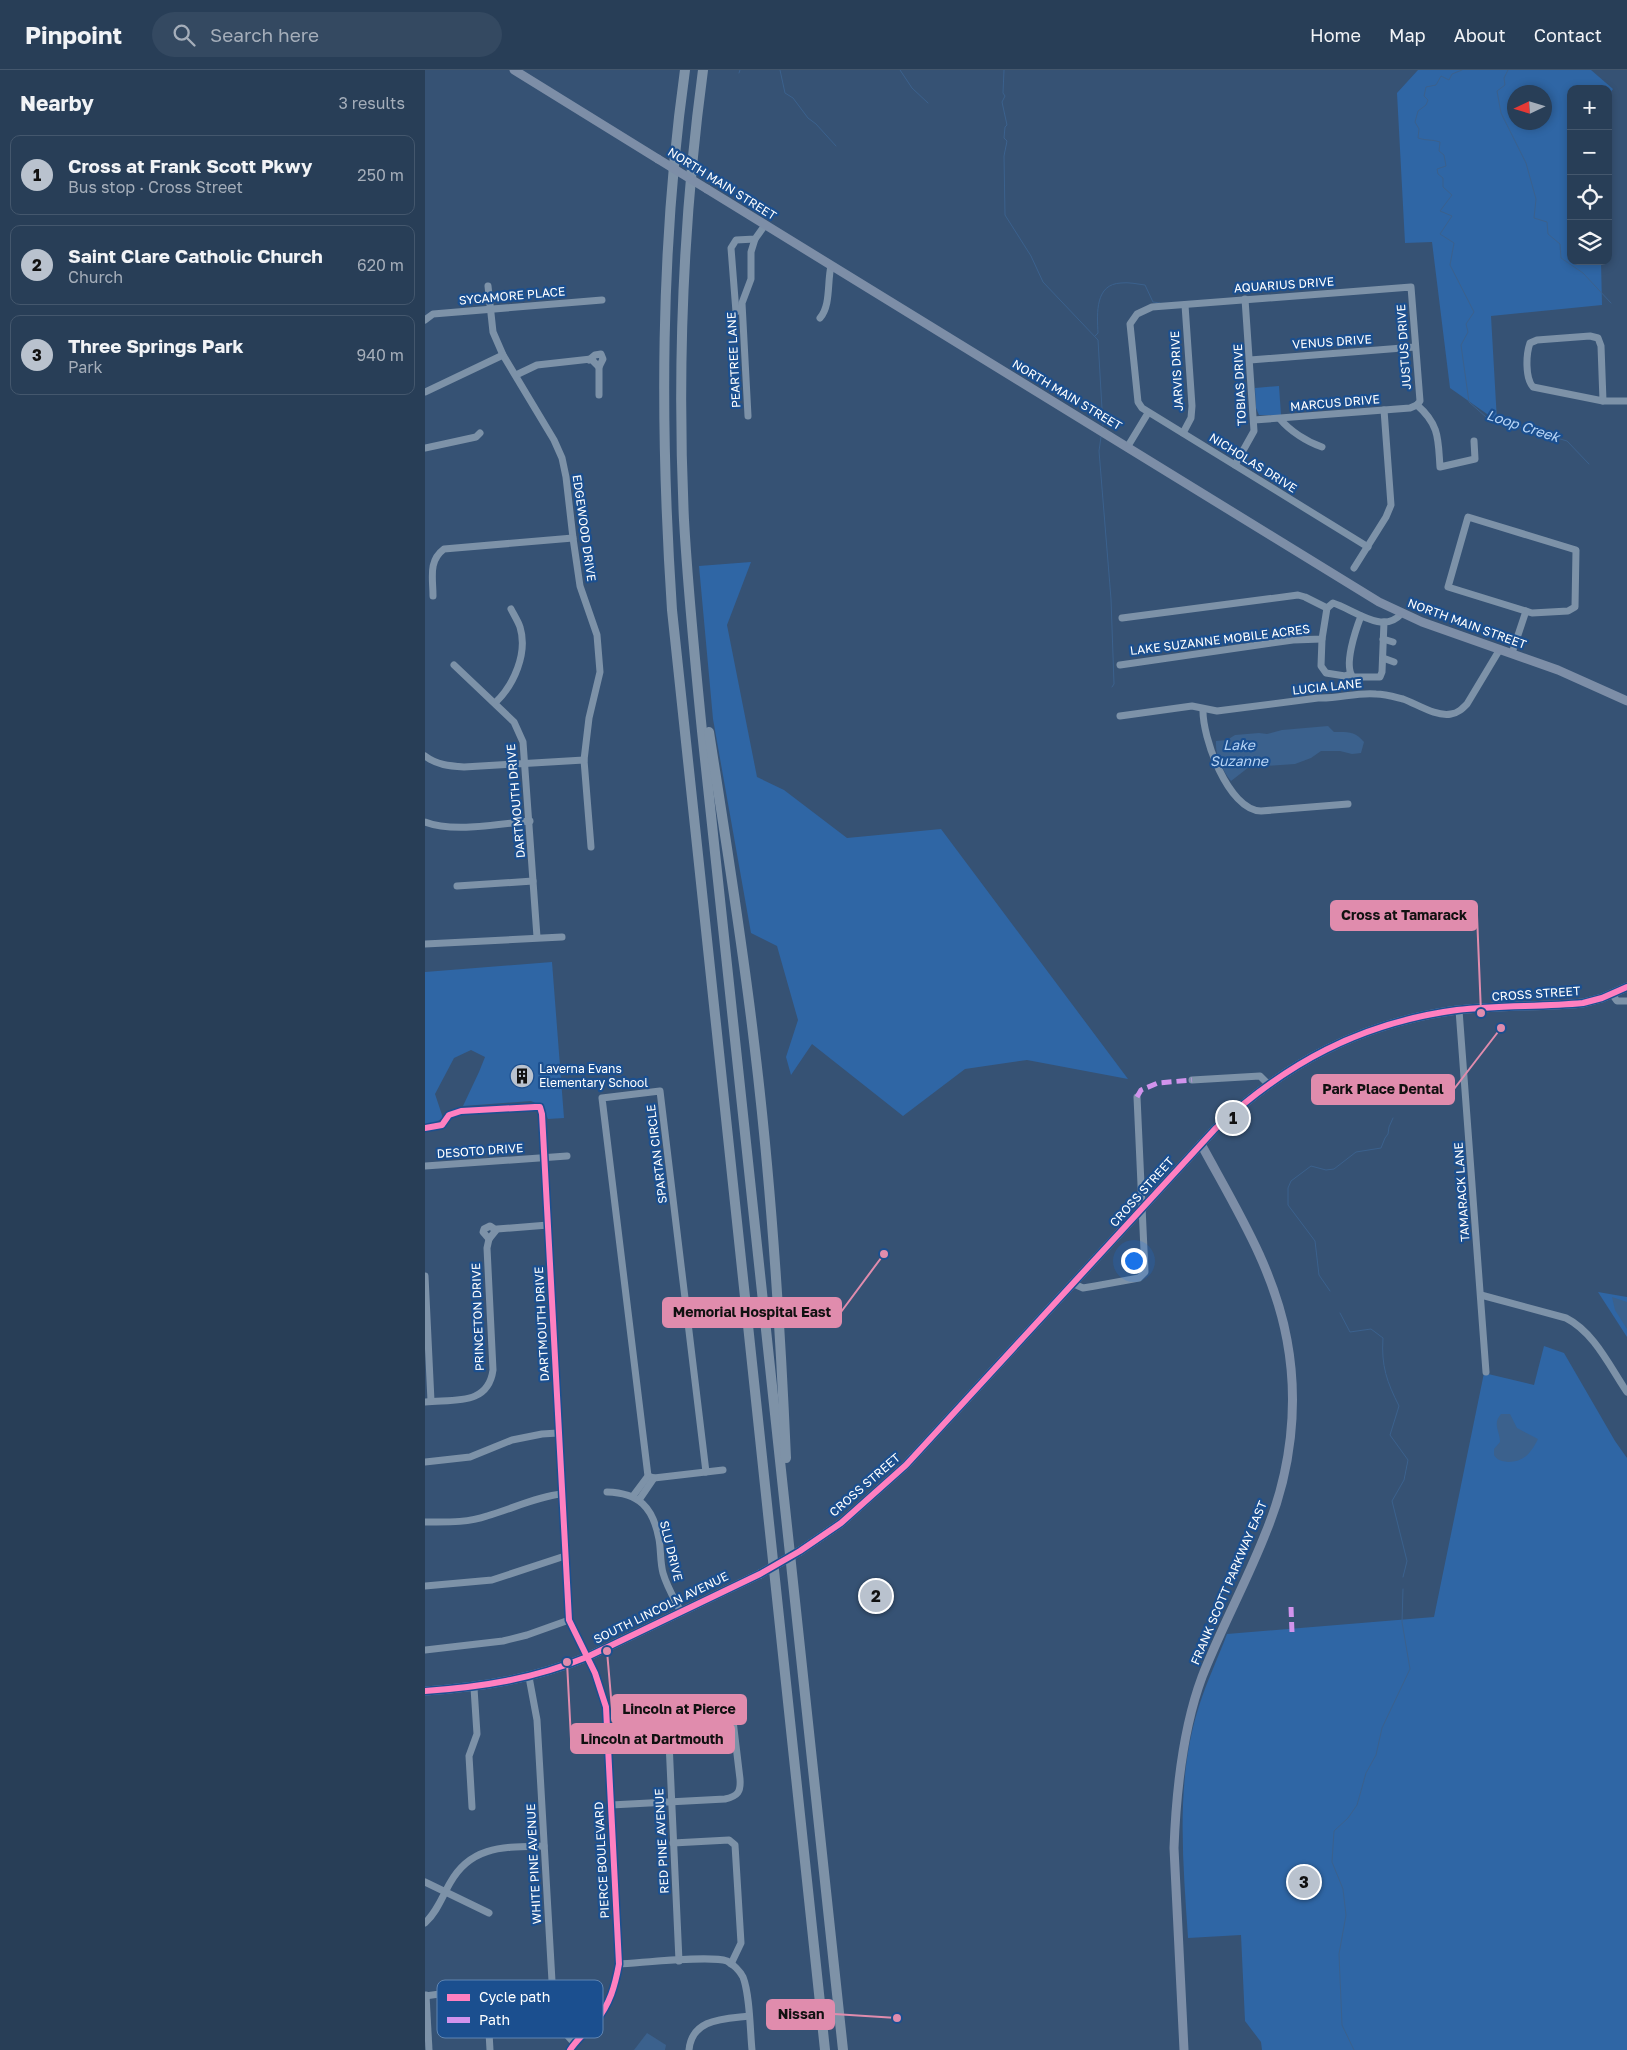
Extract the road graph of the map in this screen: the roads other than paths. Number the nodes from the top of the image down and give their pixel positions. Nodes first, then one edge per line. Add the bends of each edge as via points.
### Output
1 (513, 70) edge
2 (685, 70) edge
3 (703, 70) edge
4 (765, 226) junction
5 (755, 240) junction
6 (831, 266) junction
7 (488, 286) dead end
8 (1411, 287) joint
9 (1245, 299) junction
10 (602, 300) dead end
11 (1185, 304) junction
12 (490, 309) junction
13 (736, 312) dead end
14 (820, 318) dead end
15 (425, 320) edge
16 (1415, 347) junction
17 (503, 355) junction
18 (1250, 360) junction
19 (516, 376) junction
20 (425, 392) edge
21 (599, 395) dead end
22 (1603, 401) junction
23 (1627, 401) edge
24 (1417, 406) junction
25 (1385, 410) junction
26 (1148, 413) junction
27 (748, 416) dead end
28 (1280, 419) junction
29 (1254, 420) junction
30 (1183, 433) junction
31 (480, 434) dead end
32 (1474, 441) dead end
33 (1128, 446) junction
34 (1322, 447) dead end
35 (425, 448) edge
36 (1235, 465) junction
37 (573, 538) junction
38 (1368, 546) junction
39 (687, 566) junction
40 (1354, 568) dead end
41 (433, 596) dead end
42 (1327, 608) junction
43 (511, 609) dead end
44 (1526, 611) junction
45 (1401, 614) junction
46 (1361, 616) junction
47 (1122, 618) dead end
48 (1384, 622) junction
49 (1322, 639) junction
50 (1383, 639) junction
51 (1393, 642) dead end
52 (1500, 649) junction
53 (1512, 653) junction
54 (1383, 658) junction
55 (1394, 662) dead end
56 (454, 665) dead end
57 (1120, 665) dead end
58 (1350, 674) junction
59 (1627, 701) edge
60 (495, 703) junction
61 (1203, 709) junction
62 (1120, 716) dead end
63 (425, 756) edge
64 (584, 760) junction
65 (526, 764) junction
66 (1349, 804) dead end
67 (529, 821) junction
68 (425, 822) edge
69 (591, 847) dead end
70 (533, 881) junction
71 (457, 886) dead end
72 (562, 936) dead end
73 (537, 937) junction
74 (425, 944) edge
75 (1627, 987) edge
76 (1612, 994) junction
77 (1627, 1002) edge
78 (1459, 1010) junction
79 (1192, 1080) dead end
80 (1268, 1084) junction
81 (1137, 1098) dead end
82 (425, 1128) edge
83 (1201, 1144) junction
84 (567, 1156) dead end
85 (545, 1158) junction
86 (425, 1166) edge
87 (1143, 1208) junction
88 (548, 1225) junction
89 (425, 1276) edge
90 (1074, 1284) junction
91 (1481, 1296) junction
92 (427, 1338) edge
93 (1486, 1372) dead end
94 (1627, 1392) edge
95 (428, 1401) edge
96 (558, 1433) junction
97 (425, 1462) edge
98 (723, 1470) dead end
99 (707, 1472) junction
100 (651, 1477) junction
101 (607, 1492) dead end
102 (561, 1494) junction
103 (636, 1498) junction
104 (787, 1518) junction
105 (425, 1522) edge
106 (565, 1556) junction
107 (760, 1574) joint
108 (425, 1586) edge
109 (681, 1612) junction
110 (569, 1620) junction
111 (425, 1650) edge
112 (587, 1658) junction
113 (529, 1677) junction
114 (474, 1688) junction
115 (425, 1691) edge
116 (731, 1704) dead end
117 (668, 1720) dead end
118 (671, 1800) junction
119 (611, 1805) junction
120 (472, 1807) dead end
121 (673, 1843) junction
122 (544, 1846) junction
123 (425, 1882) edge
124 (445, 1892) junction
125 (489, 1913) dead end
126 (425, 1922) edge
127 (679, 1961) junction
128 (619, 1964) junction
129 (731, 1964) junction
130 (552, 1980) edge
131 (426, 1995) edge
132 (603, 2011) edge
133 (749, 2016) junction
134 (429, 2050) edge
135 (689, 2050) edge
136 (752, 2050) edge
137 (825, 2050) edge
138 (843, 2050) edge
139 (1184, 2050) edge

1 - 4 main road, NORTH MAIN STREET, bridge
2 - 137 highway via 670,212 665,319 665,498 672,610
3 - 39 highway via 690,187 682,340
4 - 5 street
4 - 6 main road, NORTH MAIN STREET
5 - 13 street, PEARTREE LANE via 736,240 731,248
5 - 27 street, PEARTREE LANE via 751,252 751,279 742,303
6 - 14 street via 825,313
6 - 33 main road, NORTH MAIN STREET
7 - 12 street, EDGEWOOD DRIVE
8 - 9 street, AQUARIUS DRIVE
8 - 16 street, JUSTUS DRIVE
9 - 11 street, AQUARIUS DRIVE
9 - 18 street, TOBIAS DRIVE
10 - 12 street, SYCAMORE PLACE
11 - 26 street, AQUARIUS DRIVE via 1142,312 1130,324 1138,402
11 - 30 street, JARVIS DRIVE via 1192,406 1191,418
12 - 15 street, SYCAMORE PLACE via 433,314
12 - 17 street, EDGEWOOD DRIVE via 493,332
16 - 18 street, VENUS DRIVE
16 - 24 street, JUSTUS DRIVE via 1420,401
17 - 19 street, EDGEWOOD DRIVE
17 - 20 street
18 - 29 street, TOBIAS DRIVE
19 - 21 street via 537,365 594,360 599,367
19 - 37 street, EDGEWOOD DRIVE via 562,458
22 - 22 street via 1533,388 1529,380 1530,344 1537,340 1598,338
22 - 23 street
24 - 25 street, MARCUS DRIVE
24 - 32 street via 1428,415 1437,431 1440,467 1475,459
25 - 28 street, MARCUS DRIVE
25 - 38 street via 1391,505
26 - 30 street, NICHOLAS DRIVE
26 - 33 street
28 - 29 street, MARCUS DRIVE
28 - 34 street via 1285,426
29 - 36 street, TOBIAS DRIVE via 1251,440
30 - 36 street, NICHOLAS DRIVE
31 - 35 street
33 - 45 main road, NORTH MAIN STREET
36 - 38 street, NICHOLAS DRIVE
37 - 41 street via 444,549 433,561
37 - 64 street, EDGEWOOD DRIVE via 580,586 597,635 600,662
38 - 40 street
39 - 104 highway
39 - 104 highway via 755,1044 774,1247
42 - 46 street via 1333,603
42 - 47 street via 1298,595
42 - 49 street, LAKE SUZANNE MOBILE ACRES
43 - 60 street via 520,628 522,650 515,676
44 - 44 street via 1568,611 1575,607 1576,550 1468,517 1448,587
44 - 53 street
45 - 48 street
45 - 52 main road, NORTH MAIN STREET
46 - 48 street
46 - 58 street via 1351,649
48 - 50 street, LAKE SUZANNE MOBILE ACRES
49 - 57 street, LAKE SUZANNE MOBILE ACRES via 1301,639
49 - 58 street, LAKE SUZANNE MOBILE ACRES via 1321,666 1326,673
50 - 51 street
50 - 54 street, LAKE SUZANNE MOBILE ACRES
52 - 53 main road, NORTH MAIN STREET
52 - 61 street, LUCIA LANE via 1467,704 1461,711 1450,714 1377,694 1217,711
53 - 59 main road, NORTH MAIN STREET via 1586,681
54 - 55 street
54 - 58 street, LAKE SUZANNE MOBILE ACRES via 1382,680
56 - 60 street, DARTMOUTH DRIVE
60 - 65 street, DARTMOUTH DRIVE via 519,730
61 - 62 street, LUCIA LANE via 1192,706
61 - 66 street via 1213,754 1224,783 1249,808 1261,811
63 - 65 street via 447,766
64 - 65 street
64 - 69 street, EDGEWOOD DRIVE
65 - 67 street, DARTMOUTH DRIVE
67 - 68 street via 454,827
67 - 70 street, DARTMOUTH DRIVE
70 - 71 street
70 - 73 street, DARTMOUTH DRIVE
72 - 73 street
73 - 74 street
75 - 76 main road, CROSS STREET
76 - 77 street via 1617,1001
76 - 78 main road, CROSS STREET via 1582,1003
78 - 80 main road, CROSS STREET via 1412,1017 1381,1027 1331,1047
78 - 91 street, TAMARACK LANE
79 - 80 street via 1260,1076
80 - 83 main road, CROSS STREET via 1245,1100
81 - 87 street
82 - 85 street, DARTMOUTH DRIVE via 442,1125 449,1115 461,1111 540,1107
83 - 87 main road, CROSS STREET
83 - 139 main road, FRANK SCOTT PARKWAY EAST via 1267,1270 1287,1340 1293,1401 1289,1451 1280,1491 1267,1532 1202,1679 1182,1760 1175,1848
84 - 85 street, DESOTO DRIVE
85 - 86 street, DESOTO DRIVE
85 - 88 street, DARTMOUTH DRIVE
87 - 90 main road, CROSS STREET
87 - 90 street via 1146,1268 1143,1275 1083,1288
88 - 95 street, PRINCETON DRIVE via 496,1230 489,1239 493,1370 487,1389 478,1396
88 - 96 street, DARTMOUTH DRIVE
89 - 92 street
90 - 107 main road, CROSS STREET, bridge via 906,1465 841,1523
91 - 93 street, TAMARACK LANE
91 - 94 street via 1578,1324
92 - 95 street
96 - 97 street via 512,1440 470,1457
96 - 102 street, DARTMOUTH DRIVE
98 - 99 street
99 - 100 street
99 - 100 street, SPARTAN CIRCLE via 660,1091 602,1098
100 - 103 street
101 - 103 street
102 - 105 street via 544,1496 477,1519
102 - 106 street, DARTMOUTH DRIVE
103 - 109 street, SLU DRIVE via 656,1528 664,1575
104 - 138 highway
106 - 108 street via 492,1580
106 - 110 street, DARTMOUTH DRIVE
107 - 109 main road, SOUTH LINCOLN AVENUE
109 - 112 main road, SOUTH LINCOLN AVENUE
110 - 111 street via 503,1641
110 - 112 street, DARTMOUTH DRIVE
112 - 113 main road, SOUTH LINCOLN AVENUE
112 - 119 street, PIERCE BOULEVARD via 602,1689 606,1707
113 - 114 main road, SOUTH LINCOLN AVENUE
113 - 122 street, WHITE PINE AVENUE via 537,1720
114 - 115 main road, SOUTH LINCOLN AVENUE
114 - 120 street via 477,1734 469,1756
116 - 118 street via 739,1793 725,1799
117 - 118 street, RED PINE AVENUE
118 - 119 street
118 - 121 street, RED PINE AVENUE
119 - 128 street, PIERCE BOULEVARD
121 - 127 street, RED PINE AVENUE
121 - 129 street via 729,1840 735,1845 741,1943
122 - 124 street via 499,1848 471,1858 456,1872
122 - 130 street, WHITE PINE AVENUE
123 - 124 street
124 - 125 street
124 - 126 street via 437,1909
127 - 128 street
127 - 129 street via 711,1959
128 - 132 street, PIERCE BOULEVARD via 615,1987
129 - 133 street via 743,1976
131 - 134 street
133 - 135 street via 703,2024 696,2031
133 - 136 street

